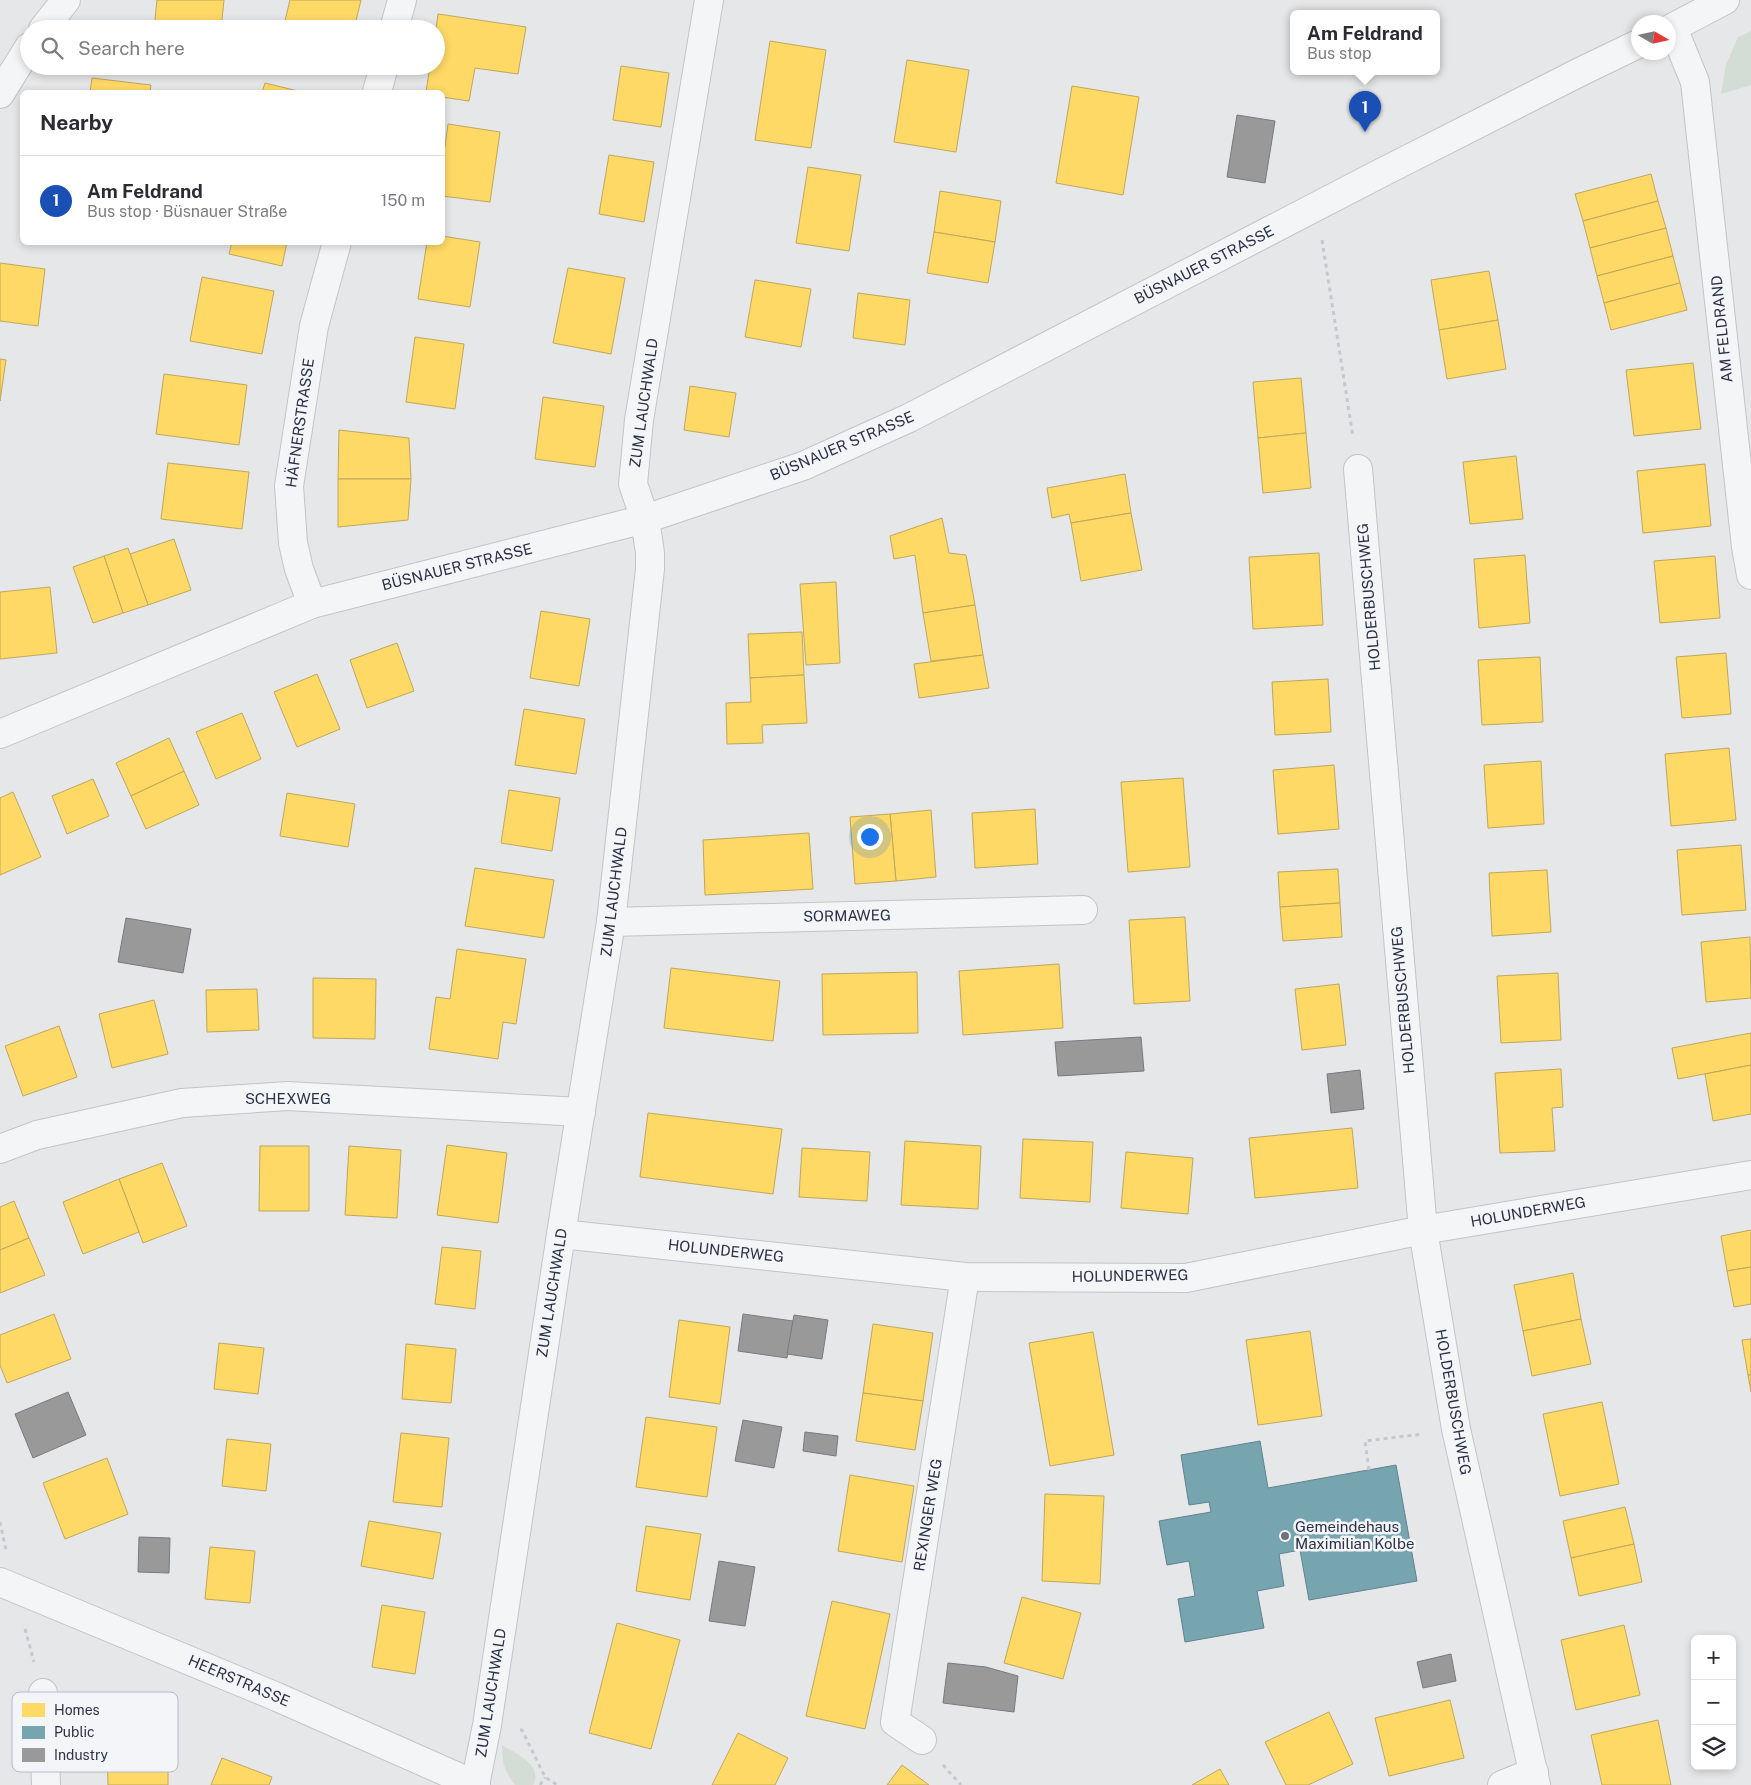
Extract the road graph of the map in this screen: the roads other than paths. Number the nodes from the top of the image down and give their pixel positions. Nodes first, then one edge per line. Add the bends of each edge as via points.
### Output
1 (66, 0) edge
2 (402, 0) edge
3 (709, 0) edge
4 (1725, 0) edge
5 (50, 20) edge
6 (396, 20) edge
7 (1676, 26) edge
8 (1676, 40) edge
9 (1631, 47) edge
10 (20, 62) edge
11 (382, 75) edge
12 (378, 90) edge
13 (0, 94) edge
14 (336, 245) edge
15 (1358, 470) road end
16 (645, 519) junction
17 (1751, 575) edge
18 (312, 604) junction
19 (0, 734) edge
20 (1083, 910) dead end
21 (611, 922) junction
22 (581, 1112) junction
23 (0, 1148) edge
24 (1751, 1175) edge
25 (1423, 1230) junction
26 (561, 1234) junction
27 (965, 1277) junction
28 (7, 1585) edge
29 (922, 1740) dead end
30 (46, 1772) edge
31 (1535, 1779) edge
32 (46, 1785) edge
33 (476, 1785) edge
34 (1502, 1785) edge

1 - 5 street
2 - 6 street
3 - 16 street, ZUM LAUCHWALD via 639,420 633,484
4 - 7 street
8 - 17 street, AM FELDRAND via 1695,82
9 - 16 street, BÜSNAUER STRASSE via 909,418 803,466
10 - 13 street
11 - 12 street
14 - 18 street, HÄFNERSTRASSE via 314,326 289,486 293,543
15 - 25 street, HOLDERBUSCHWEG
16 - 18 street, BÜSNAUER STRASSE
16 - 21 street, ZUM LAUCHWALD via 650,569
18 - 19 street, BÜSNAUER STRASSE
20 - 21 street, SORMAWEG
21 - 22 street, ZUM LAUCHWALD
22 - 23 street, SCHEXWEG via 288,1096 182,1103 37,1135
22 - 26 street, ZUM LAUCHWALD
24 - 25 street, HOLUNDERWEG
25 - 27 street, HOLUNDERWEG via 1186,1278
25 - 31 street, HOLDERBUSCHWEG via 1456,1429
26 - 27 street, HOLUNDERWEG
26 - 33 street, ZUM LAUCHWALD
27 - 29 street, REXINGER WEG via 895,1722
28 - 33 street, HEERSTRASSE via 277,1697
30 - 32 street
31 - 34 street

